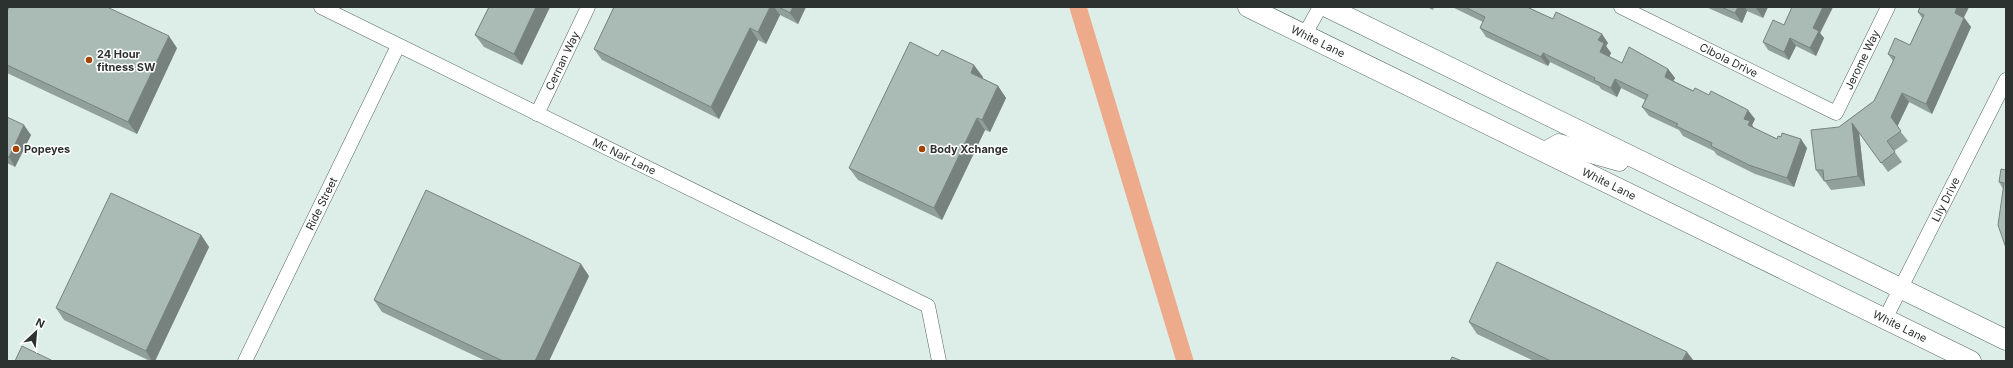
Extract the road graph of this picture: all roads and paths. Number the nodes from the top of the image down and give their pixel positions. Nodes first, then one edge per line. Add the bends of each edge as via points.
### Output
1 (321, 7) edge
2 (588, 7) edge
3 (1248, 7) edge
4 (1320, 7) edge
5 (1327, 7) edge
6 (1621, 7) edge
7 (1888, 7) edge
8 (1305, 34) junction
9 (398, 46) junction
10 (2006, 80) edge
11 (1836, 113) joint
12 (537, 114) junction
13 (1545, 152) junction
14 (1668, 174) junction
15 (1902, 289) junction
16 (1885, 319) junction
17 (2006, 340) edge
18 (245, 361) edge
19 (939, 361) edge
20 (1971, 361) edge

1 - 9 street, Mc Nair Lane
2 - 12 street, Cernan Way
3 - 8 main road, White Lane
4 - 8 street
5 - 14 main road
6 - 11 street, Cibola Drive
7 - 11 street, Jerome Way
8 - 13 main road, White Lane
9 - 12 street, Mc Nair Lane
9 - 18 street, Ride Street
10 - 15 street, Lily Drive
12 - 19 street, Mc Nair Lane via 928,306
13 - 14 main road via 1559,144
13 - 16 main road, White Lane
14 - 15 main road
15 - 16 street, Lily Drive
15 - 17 main road
16 - 20 main road, White Lane

